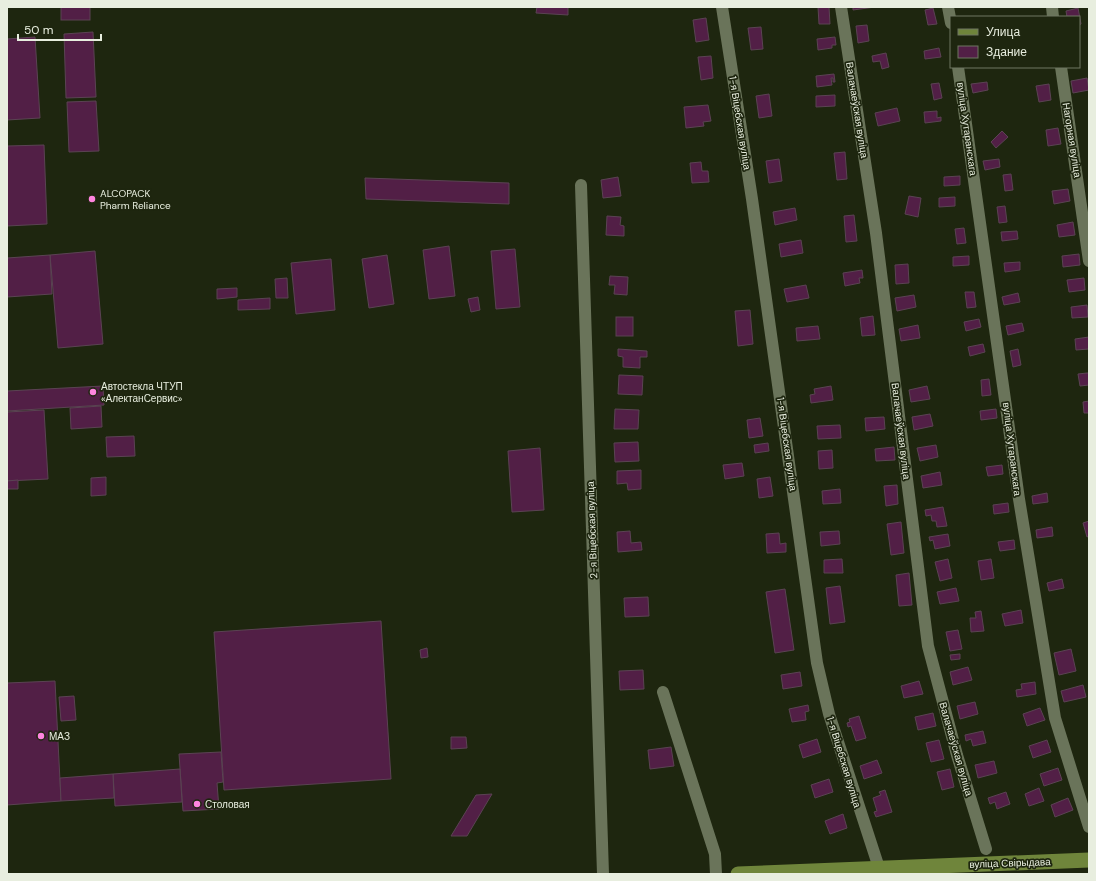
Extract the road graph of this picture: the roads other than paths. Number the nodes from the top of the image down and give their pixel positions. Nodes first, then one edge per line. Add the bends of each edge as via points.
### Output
1 (722, 7) edge
2 (841, 7) edge
3 (948, 7) edge
4 (950, 18) edge
5 (958, 68) edge
6 (1061, 68) edge
7 (581, 185) dead end
8 (1089, 261) edge
9 (663, 692) dead end
10 (1089, 827) edge
11 (986, 849) dead end
12 (1089, 860) edge
13 (880, 871) edge
14 (603, 874) edge
15 (716, 874) edge
16 (738, 874) edge

1 - 13 street, 1-я Віцебская вуліца via 752,199 817,663 829,714
2 - 11 street, Валачаеўская вуліца via 876,233 928,646 957,755
3 - 4 street
5 - 10 street, вуліца Хутаранскага via 1019,499 1054,718
6 - 8 street, Нагорная вуліца
7 - 14 street, 2-я Віцебская вуліца
9 - 15 street via 715,854
12 - 13 main road, вуліца Свірыдава
13 - 16 main road, вуліца Свірыдава

